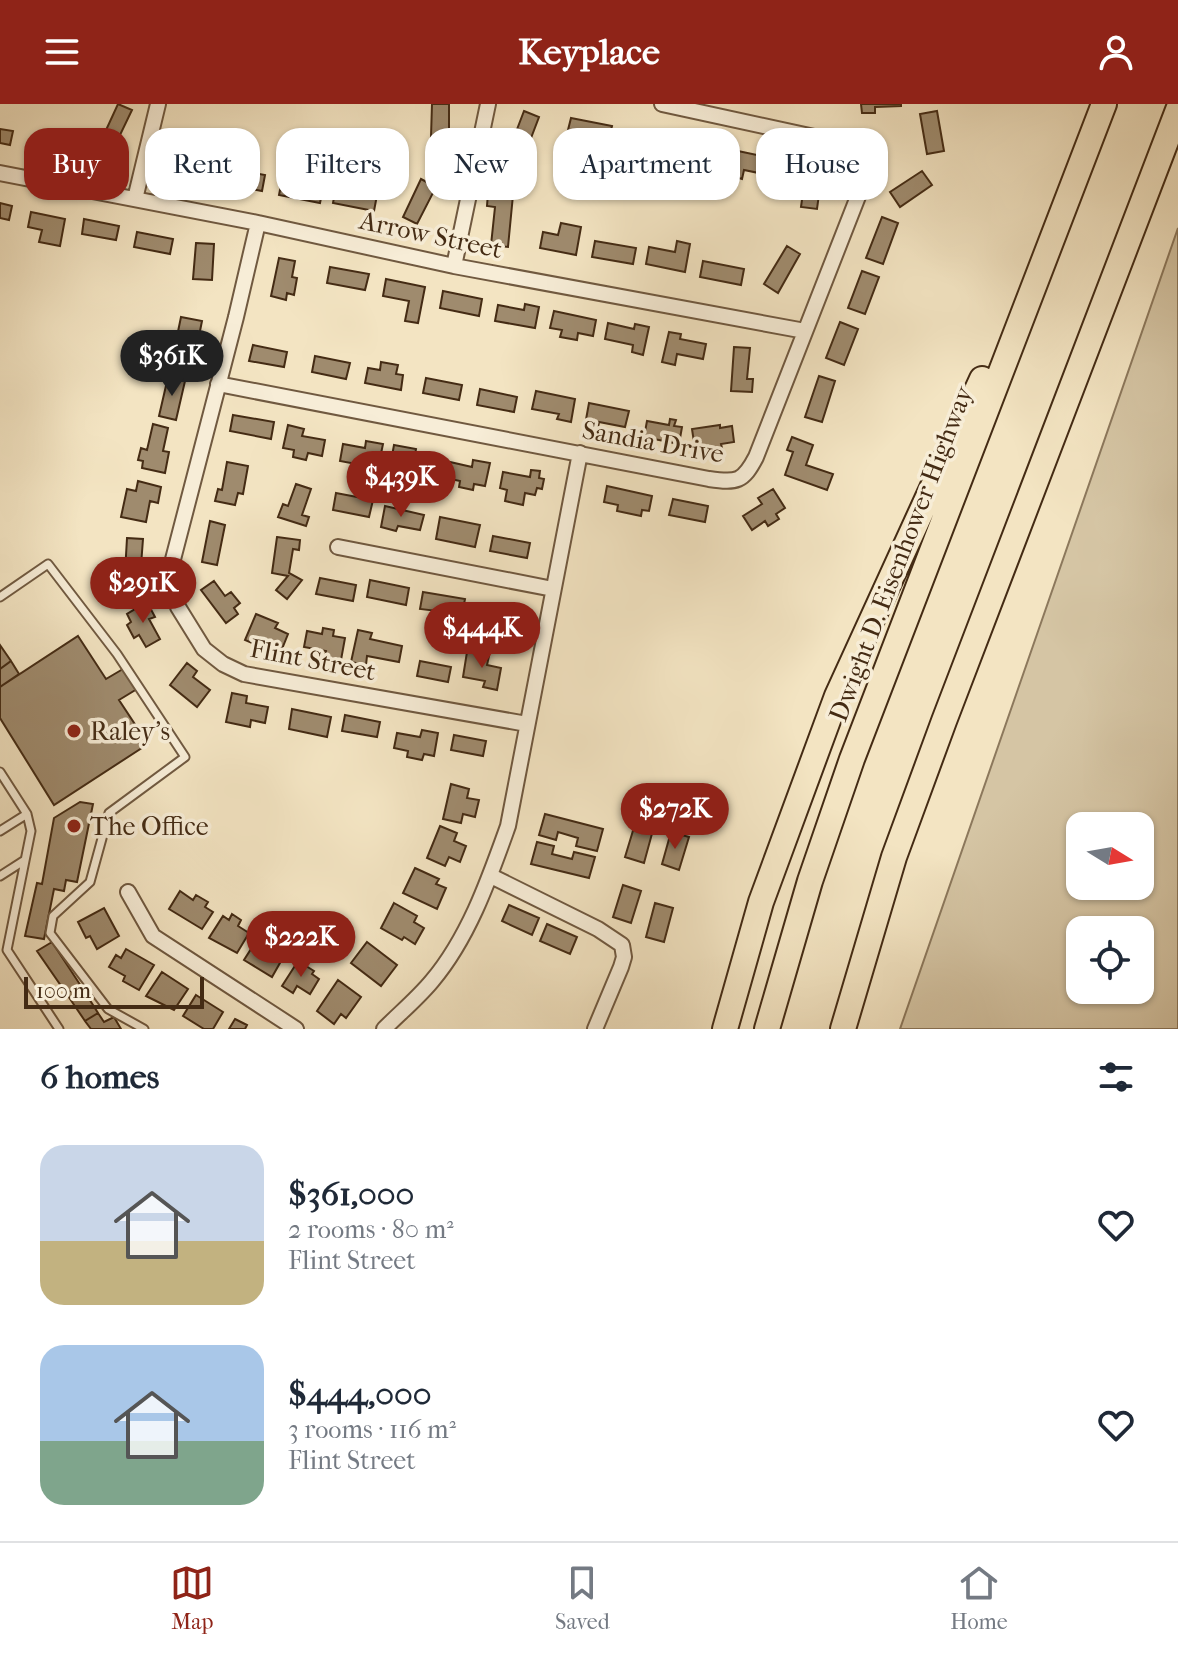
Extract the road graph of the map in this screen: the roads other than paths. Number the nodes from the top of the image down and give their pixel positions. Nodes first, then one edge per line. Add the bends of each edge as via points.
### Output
1 (158, 104) edge
2 (488, 104) edge
3 (662, 104) edge
4 (1104, 104) edge
5 (705, 108) edge
6 (1178, 110) edge
7 (0, 173) edge
8 (135, 199) junction
9 (258, 223) junction
10 (454, 266) junction
11 (1041, 267) junction
12 (805, 331) junction
13 (218, 384) junction
14 (580, 453) junction
15 (338, 547) dead end
16 (553, 589) junction
17 (0, 597) edge
18 (527, 724) junction
19 (0, 772) edge
20 (27, 814) junction
21 (0, 831) edge
22 (894, 857) junction
23 (25, 860) junction
24 (0, 876) edge
25 (491, 876) junction
26 (128, 892) dead end
27 (59, 1029) edge
28 (144, 1029) edge
29 (296, 1029) edge
30 (384, 1029) edge
31 (595, 1029) edge
32 (725, 1029) edge
33 (767, 1029) edge
34 (843, 1029) edge
35 (854, 1029) edge

1 - 8 street
2 - 10 street
3 - 5 street
4 - 11 highway, Dwight D. Eisenhower Highway
5 - 12 street, Sandia Drive via 842,143 861,161 859,194
6 - 22 highway
7 - 8 street, Arrow Street
8 - 9 street, Arrow Street
9 - 10 street, Arrow Street
9 - 13 street, Flint Street
10 - 12 street, Arrow Street
11 - 32 highway via 1011,316 837,696 761,902
11 - 33 highway, Dwight D. Eisenhower Highway via 852,759
12 - 14 street, Sandia Drive via 756,457 739,480 709,479
13 - 14 street, Sandia Drive
13 - 18 street, Flint Street via 171,567 178,607 204,649 244,674
14 - 16 street
15 - 16 street
16 - 18 street
17 - 28 lane via 48,564 117,654 185,757 109,813 90,882 53,916 50,933 108,1009
18 - 25 street via 508,826
19 - 20 lane
20 - 21 lane
20 - 23 lane via 31,831
22 - 34 highway
22 - 35 highway
23 - 24 lane
23 - 27 lane via 7,950
25 - 30 street via 433,980
25 - 31 street via 622,945 621,967
26 - 29 street via 153,936

